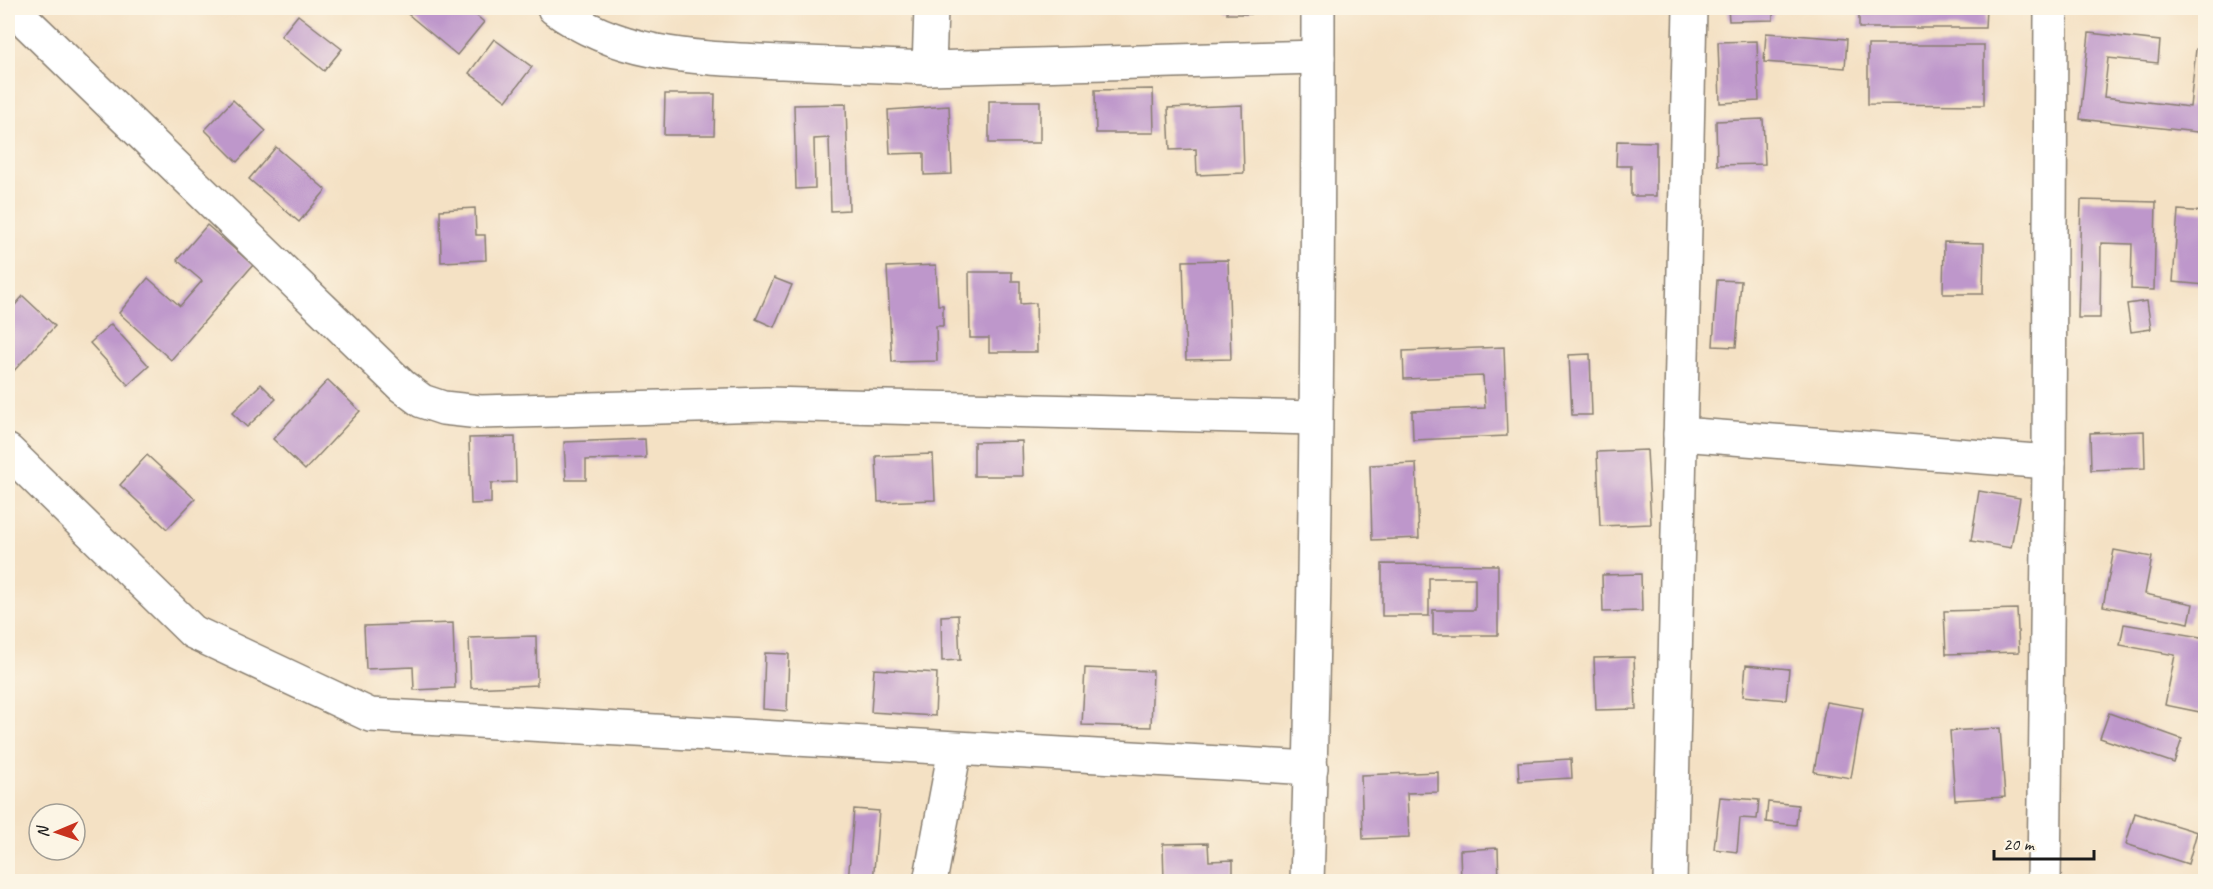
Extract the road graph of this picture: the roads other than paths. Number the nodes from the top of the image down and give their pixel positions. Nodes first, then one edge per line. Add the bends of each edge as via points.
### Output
1 (12, 8) edge
2 (554, 8) edge
3 (931, 8) edge
4 (1318, 8) edge
5 (1690, 8) edge
6 (2051, 8) edge
7 (1318, 57) junction
8 (929, 68) junction
9 (1315, 418) junction
10 (1680, 434) junction
11 (8, 451) edge
12 (2049, 462) junction
13 (952, 765) dead end
14 (1311, 768) junction
15 (930, 882) edge
16 (1307, 882) edge
17 (1670, 882) edge
18 (2044, 882) edge

1 - 9 street via 402,386 422,401 443,408 480,412 767,404
2 - 8 street via 600,36 698,58
3 - 8 street
4 - 7 street
5 - 10 street
6 - 12 street
7 - 8 street
7 - 9 street
9 - 14 street
10 - 12 street
10 - 17 street
11 - 14 street via 193,632 370,715
12 - 18 street
13 - 15 street
14 - 16 street

